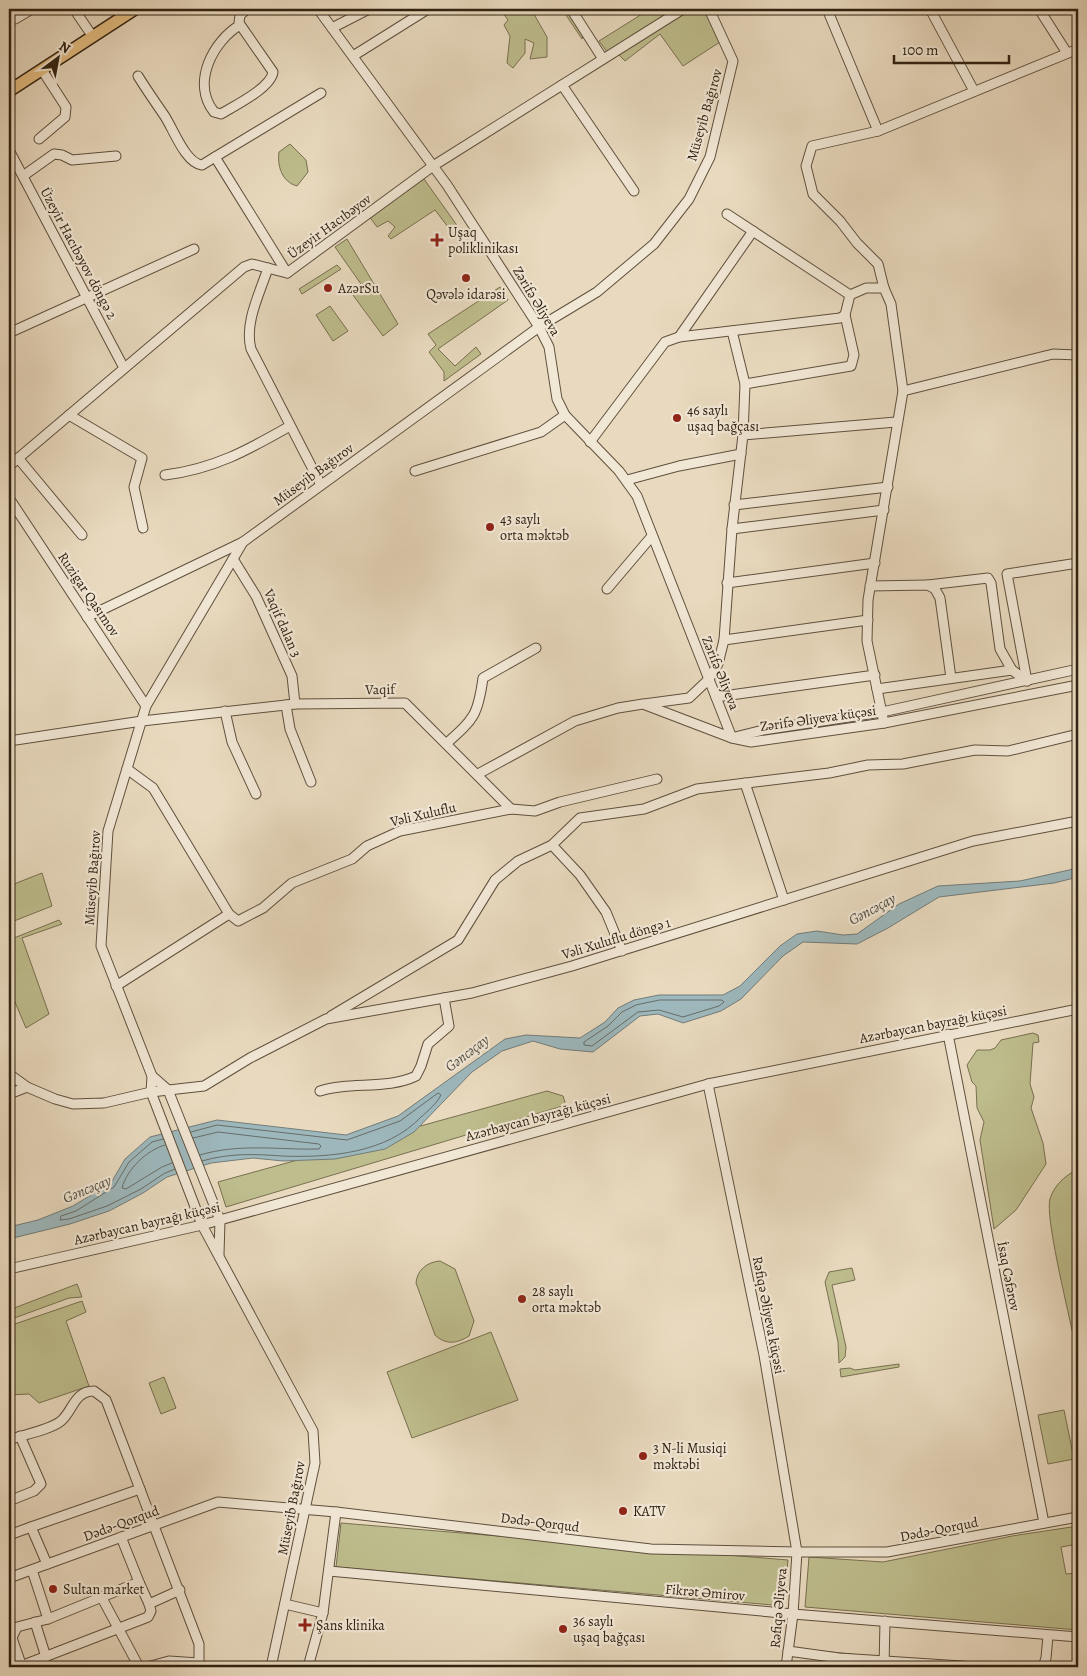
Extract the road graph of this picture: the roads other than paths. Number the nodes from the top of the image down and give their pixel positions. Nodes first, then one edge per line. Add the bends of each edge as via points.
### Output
1 (32, 9) edge
2 (74, 9) edge
3 (135, 9) edge
4 (247, 9) edge
5 (318, 9) edge
6 (369, 9) edge
7 (428, 9) edge
8 (571, 9) edge
9 (683, 9) edge
10 (709, 9) edge
11 (827, 9) edge
12 (930, 9) edge
13 (1039, 9) edge
14 (15, 19) dead end
15 (240, 25) junction
16 (332, 28) junction
17 (93, 37) junction
18 (1078, 49) edge
19 (1067, 53) junction
20 (353, 56) junction
21 (603, 59) junction
22 (42, 70) junction
23 (138, 76) dead end
24 (562, 85) junction
25 (9, 90) edge
26 (974, 91) junction
27 (321, 93) dead end
28 (878, 131) junction
29 (39, 139) dead end
30 (9, 150) edge
31 (116, 156) dead end
32 (215, 157) junction
33 (434, 166) junction
34 (23, 176) junction
35 (634, 191) dead end
36 (727, 214) dead end
37 (753, 231) junction
38 (194, 249) dead end
39 (268, 268) junction
40 (287, 273) junction
41 (884, 288) junction
42 (850, 295) junction
43 (88, 298) junction
44 (845, 315) junction
45 (539, 326) junction
46 (732, 331) junction
47 (9, 333) edge
48 (679, 337) junction
49 (1078, 355) edge
50 (124, 368) junction
51 (745, 384) junction
52 (903, 391) junction
53 (68, 415) junction
54 (565, 415) junction
55 (896, 422) junction
56 (290, 426) junction
57 (743, 435) junction
58 (590, 442) junction
59 (741, 454) junction
60 (18, 458) junction
61 (9, 466) edge
62 (415, 470) dead end
63 (165, 475) dead end
64 (627, 480) junction
65 (321, 486) junction
66 (888, 487) junction
67 (9, 498) edge
68 (734, 505) junction
69 (884, 510) junction
70 (143, 528) dead end
71 (732, 529) junction
72 (82, 535) dead end
73 (652, 536) junction
74 (243, 542) junction
75 (233, 559) junction
76 (875, 563) junction
77 (1078, 563) edge
78 (727, 583) junction
79 (928, 585) junction
80 (870, 586) junction
81 (607, 589) dead end
82 (87, 617) junction
83 (868, 620) junction
84 (724, 640) junction
85 (536, 648) dead end
86 (1078, 669) edge
87 (1012, 670) junction
88 (874, 676) junction
89 (951, 678) junction
90 (709, 679) junction
91 (1027, 681) junction
92 (1078, 685) edge
93 (877, 689) junction
94 (716, 697) junction
95 (291, 704) junction
96 (643, 704) junction
97 (146, 706) junction
98 (225, 711) junction
99 (882, 712) junction
100 (142, 721) junction
101 (884, 723) junction
102 (1078, 734) edge
103 (732, 738) junction
104 (9, 741) edge
105 (447, 743) junction
106 (127, 769) junction
107 (478, 774) junction
108 (657, 779) dead end
109 (311, 782) dead end
110 (745, 783) junction
111 (256, 794) dead end
112 (511, 809) junction
113 (1078, 821) edge
114 (552, 845) junction
115 (784, 900) junction
116 (229, 914) junction
117 (622, 951) junction
118 (116, 986) junction
119 (444, 998) junction
120 (1078, 1009) edge
121 (326, 1018) junction
122 (948, 1034) junction
123 (9, 1074) edge
124 (152, 1076) junction
125 (708, 1084) junction
126 (28, 1087) junction
127 (168, 1090) junction
128 (320, 1091) dead end
129 (151, 1092) junction
130 (9, 1094) edge
131 (220, 1220) junction
132 (202, 1225) junction
133 (218, 1256) junction
134 (9, 1269) edge
135 (20, 1436) junction
136 (9, 1440) edge
137 (140, 1489) junction
138 (9, 1501) edge
139 (306, 1509) junction
140 (336, 1512) junction
141 (1078, 1517) edge
142 (1044, 1523) junction
143 (153, 1526) junction
144 (31, 1528) junction
145 (9, 1535) edge
146 (121, 1537) junction
147 (797, 1552) junction
148 (47, 1564) junction
149 (32, 1570) junction
150 (330, 1571) junction
151 (9, 1578) edge
152 (139, 1582) junction
153 (180, 1590) junction
154 (102, 1598) junction
155 (149, 1604) junction
156 (285, 1604) junction
157 (323, 1613) junction
158 (793, 1614) junction
159 (48, 1619) junction
160 (885, 1621) junction
161 (35, 1622) junction
162 (120, 1629) junction
163 (1048, 1636) junction
164 (1078, 1637) edge
165 (788, 1651) junction
166 (46, 1656) junction
167 (884, 1663) edge
168 (199, 1665) edge
169 (22, 1666) edge
170 (139, 1667) edge
171 (147, 1667) edge
172 (271, 1667) edge
173 (308, 1667) edge
174 (786, 1667) edge
175 (977, 1667) edge
176 (1043, 1667) edge

1 - 14 street
2 - 17 street
3 - 17 main road
4 - 15 street via 238,19
5 - 16 street, Zərifə Əliyeva
6 - 16 street
7 - 20 street
8 - 21 street
9 - 21 street, Üzeyir Hacıbəyov
10 - 45 street, Müseyib Bağırov via 733,62 710,157 689,199 647,250 597,292
11 - 28 street
12 - 26 street
13 - 19 street
15 - 15 street via 273,72 273,77 265,86 221,114 214,112 206,96 209,59 222,39
16 - 20 street, Zərifə Əliyeva
17 - 22 main road
18 - 19 street
19 - 26 street
20 - 33 street, Zərifə Əliyeva
21 - 24 street, Üzeyir Hacıbəyov
22 - 25 main road
22 - 29 street via 66,112 65,117
23 - 32 street via 194,162 202,165
24 - 33 street, Üzeyir Hacıbəyov
24 - 35 street
26 - 28 street
27 - 32 street
28 - 41 street via 812,146 806,166 813,194 878,264
30 - 34 street, Üzeyir Hacıbəyov döngə 2
31 - 34 street via 72,160 54,154
32 - 40 street
33 - 40 street, Üzeyir Hacıbəyov
33 - 45 street, Zərifə Əliyeva
34 - 43 street, Üzeyir Hacıbəyov döngə 2
36 - 37 street
37 - 42 street
37 - 48 street
38 - 43 street
39 - 40 street, Üzeyir Hacıbəyov
39 - 50 street, Üzeyir Hacıbəyov via 252,264 244,267
39 - 56 street via 248,338
41 - 42 street via 866,288
41 - 52 street via 891,304
42 - 44 street
43 - 47 street
43 - 50 street, Üzeyir Hacıbəyov döngə 2
44 - 46 street
44 - 51 street via 854,354 851,366
45 - 54 street, Zərifə Əliyeva via 549,347 557,399
45 - 65 street, Müseyib Bağırov
46 - 48 street
46 - 51 street
48 - 58 street via 666,342
49 - 52 street via 1053,354
50 - 53 street, Üzeyir Hacıbəyov
51 - 57 street
52 - 55 street
53 - 60 street, Üzeyir Hacıbəyov
53 - 70 street via 142,458 134,487
54 - 58 street, Zərifə Əliyeva
54 - 62 street via 542,432
55 - 57 street
55 - 66 street
56 - 63 street via 213,466
56 - 65 street
57 - 59 street
58 - 64 street, Zərifə Əliyeva
59 - 64 street
59 - 68 street
60 - 61 street, Üzeyir Hacıbəyov
60 - 72 street
64 - 73 street, Zərifə Əliyeva via 637,496
65 - 74 street, Müseyib Bağırov
66 - 68 street
66 - 69 street
67 - 82 street, Ruzigar Qasımov
68 - 71 street
69 - 71 street
69 - 76 street
71 - 78 street
73 - 81 street
73 - 90 street, Zərifə Əliyeva
74 - 75 street, Müseyib Bağırov
74 - 82 street
75 - 95 street, Vaqif dalan 3 via 256,596 292,676
75 - 97 street, Müseyib Bağırov
76 - 78 street
76 - 80 street
77 - 91 street via 1007,574
78 - 84 street
79 - 80 street
79 - 87 street via 988,578 1000,649
79 - 89 street via 940,598
80 - 83 street
82 - 97 street, Ruzigar Qasımov
83 - 84 street
83 - 88 street via 867,641
84 - 90 street via 718,664
85 - 105 street via 483,678 480,702 473,718
86 - 91 street, Zərifə Əliyeva küçəsi
87 - 89 street
87 - 91 street
88 - 93 street
88 - 94 street
89 - 93 street
90 - 94 street, Zərifə Əliyeva
90 - 96 street via 689,698
91 - 99 street, Zərifə Əliyeva küçəsi
92 - 101 street, Zərifə Əliyeva küçəsi
93 - 99 street
94 - 103 street, Zərifə Əliyeva
95 - 98 street, Vaqif
95 - 105 street, Vaqif via 405,703
95 - 109 street, Vaqif dalan 3 via 290,729
96 - 103 street
96 - 107 street via 575,721
97 - 100 street, Müseyib Bağırov
98 - 100 street, Vaqif
98 - 111 street via 232,742
99 - 101 street
99 - 103 street, Zərifə Əliyeva küçəsi via 763,730
100 - 104 street, Vaqif
100 - 106 street, Müseyib Bağırov
101 - 103 street, Zərifə Əliyeva küçəsi via 751,742
102 - 110 street via 1008,751 975,750 903,764 868,765
105 - 107 street, Vaqif
106 - 116 street via 153,788
106 - 118 street, Müseyib Bağırov via 108,831 101,946
107 - 112 street
108 - 112 street via 535,811
110 - 114 street via 697,789 644,809 580,818
110 - 115 street
112 - 116 street, Vəli Xuluflu via 400,831 367,846 352,859 292,884 263,908 238,921
113 - 115 street, Vəli Xuluflu döngə 1 via 973,840
114 - 117 street via 580,875 606,912
114 - 121 street via 518,861 495,880 458,940
115 - 117 street, Vəli Xuluflu döngə 1
116 - 118 street
117 - 119 street, Vəli Xuluflu döngə 1
118 - 124 street, Müseyib Bağırov
119 - 121 street, Vəli Xuluflu döngə 1
119 - 128 street via 449,1026 428,1044 416,1076 394,1082
120 - 122 street, Azərbaycan bayrağı küçəsi
121 - 127 street, Vəli Xuluflu döngə 1 via 204,1086
122 - 125 street, Azərbaycan bayrağı küçəsi
122 - 142 street, İsaq Cəfərov
123 - 126 street
124 - 127 street, Müseyib Bağırov
124 - 129 street, Müseyib Bağırov
125 - 131 street, Azərbaycan bayrağı küçəsi
125 - 147 street, Rəfiqə Əliyeva küçəsi via 764,1354
126 - 129 street via 54,1100 73,1104 104,1103
126 - 130 street
127 - 129 street
127 - 131 street, Müseyib Bağırov
129 - 132 street, Müseyib Bağırov
131 - 132 street, Azərbaycan bayrağı küçəsi
131 - 133 street, Müseyib Bağırov
132 - 133 street, Müseyib Bağırov
132 - 134 street, Azərbaycan bayrağı küçəsi
133 - 139 street, Müseyib Bağırov via 313,1431 315,1462
135 - 136 street
135 - 137 street via 58,1423 68,1414 75,1400 91,1391 98,1392 106,1400
135 - 138 street via 41,1484 34,1492
137 - 143 street
137 - 144 street
139 - 140 street, Dədə-Qorqud
139 - 143 street, Dədə-Qorqud via 218,1502
139 - 156 street, Müseyib Bağırov
140 - 147 street, Dədə-Qorqud via 650,1548
140 - 150 street
141 - 142 street, Dədə-Qorqud
142 - 147 street, Dədə-Qorqud via 887,1552
143 - 146 street, Dədə-Qorqud
143 - 153 street
144 - 145 street
144 - 148 street
146 - 148 street, Dədə-Qorqud
146 - 152 street
147 - 158 street, Rəfiqə Əliyeva
148 - 149 street, Dədə-Qorqud
149 - 151 street, Dədə-Qorqud
149 - 159 street
150 - 157 street
150 - 158 street, Fikrət Əmirov
152 - 154 street
152 - 155 street
153 - 155 street
153 - 168 street via 199,1644
154 - 159 street
154 - 162 street
155 - 162 street via 151,1611 148,1617
156 - 157 street
156 - 172 street, Müseyib Bağırov
157 - 173 street
158 - 160 street, Fikrət Əmirov
158 - 165 street, Rəfiqə Əliyeva
159 - 161 street
160 - 163 street, Fikrət Əmirov
160 - 167 street
161 - 166 street
161 - 169 street via 17,1627 12,1638
162 - 166 street
162 - 170 street
163 - 164 street, Fikrət Əmirov
163 - 176 street
165 - 167 street
165 - 174 street, Rəfiqə Əliyeva
166 - 169 street
167 - 175 street
168 - 171 street via 170,1661

